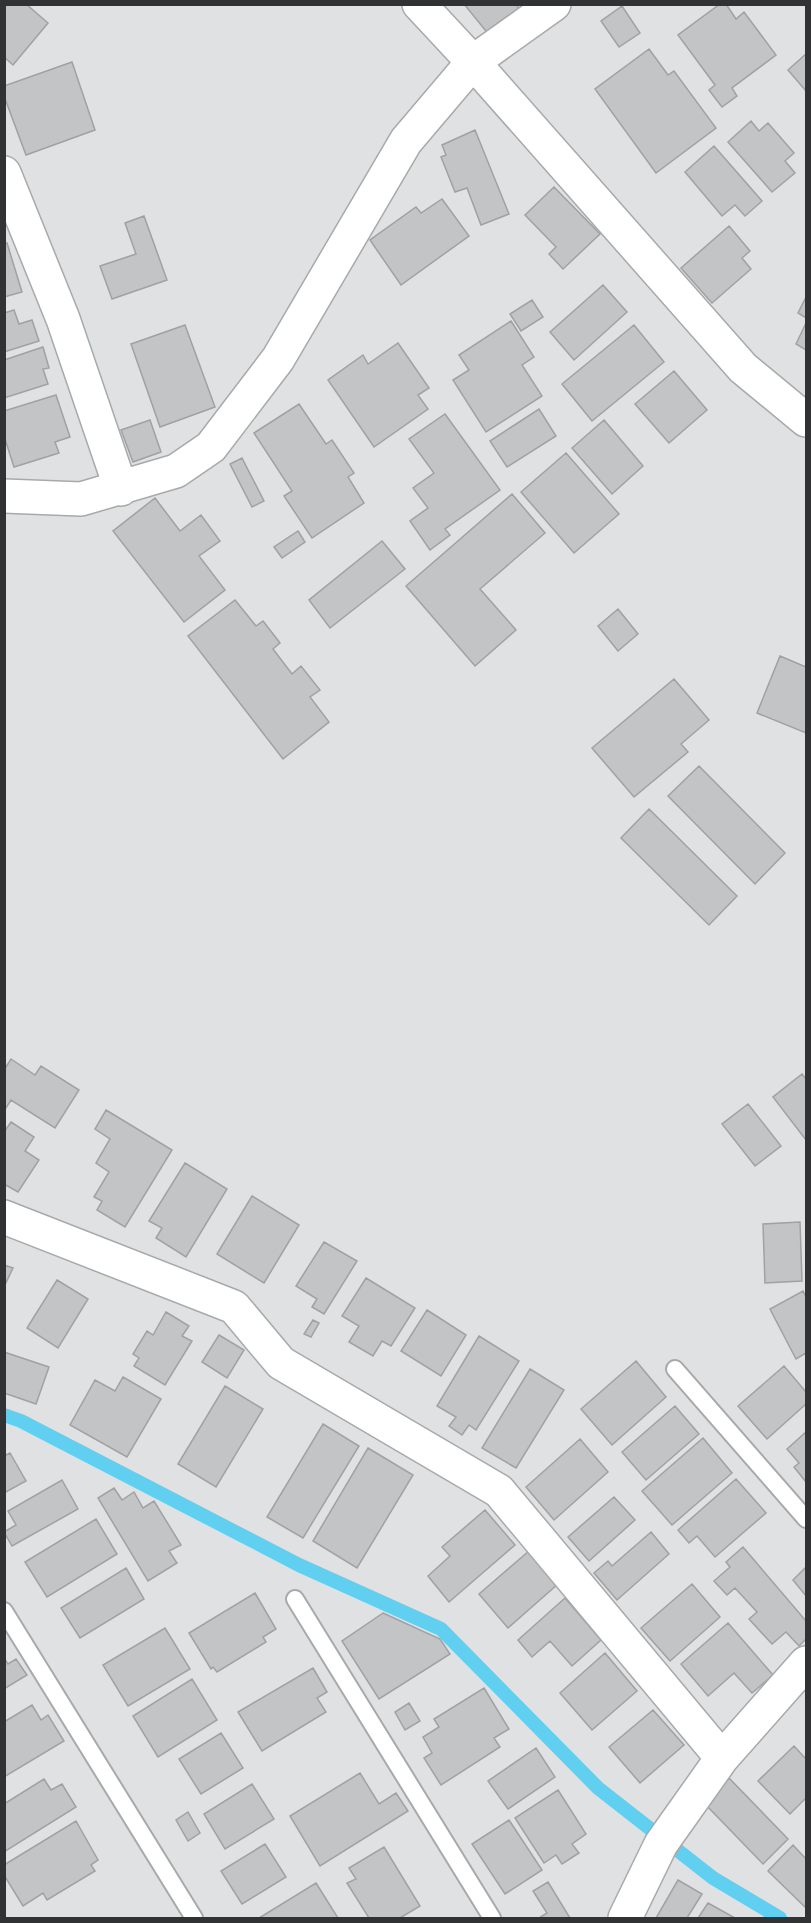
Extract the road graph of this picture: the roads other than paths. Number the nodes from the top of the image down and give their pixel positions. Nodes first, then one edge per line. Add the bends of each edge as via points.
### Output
1 (419, 4) edge
2 (554, 4) edge
3 (473, 62) junction
4 (4, 174) edge
5 (807, 420) edge
6 (121, 489) junction
7 (4, 496) edge
8 (4, 1217) edge
9 (675, 1369) dead end
10 (807, 1519) edge
11 (295, 1599) dead end
12 (4, 1611) edge
13 (807, 1663) edge
14 (722, 1758) junction
15 (194, 1918) edge
16 (492, 1918) edge
17 (625, 1918) edge

1 - 3 street
2 - 3 street
3 - 5 street via 743,368
3 - 6 street via 406,141 278,359 211,447 176,471
4 - 6 street via 63,319
6 - 7 street via 81,499
8 - 14 street via 234,1307 280,1364 499,1491
9 - 10 lane
11 - 16 lane
12 - 15 lane
13 - 14 street
14 - 17 street via 661,1844

